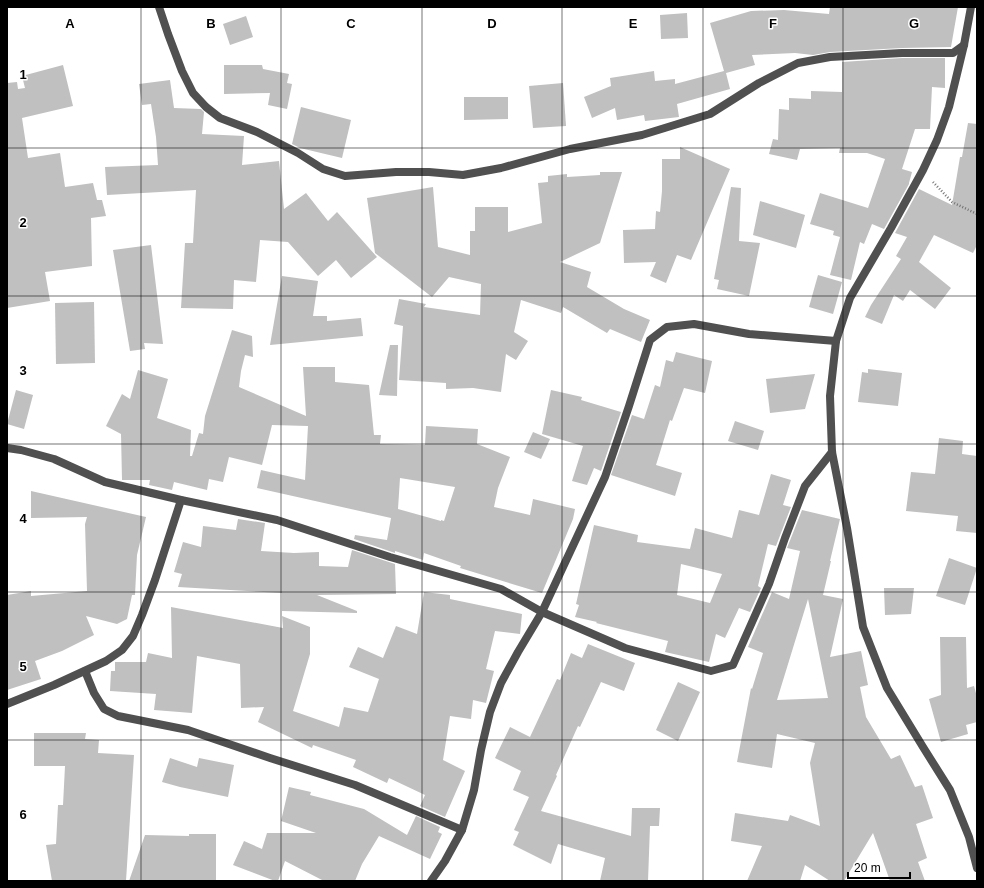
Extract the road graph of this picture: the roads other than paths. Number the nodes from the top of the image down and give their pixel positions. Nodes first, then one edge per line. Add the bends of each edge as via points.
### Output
1 (159, 7) edge
2 (971, 7) edge
3 (964, 45) junction
4 (836, 341) junction
5 (7, 448) edge
6 (832, 452) junction
7 (181, 500) junction
8 (542, 612) junction
9 (85, 670) junction
10 (7, 704) edge
11 (462, 830) junction
12 (977, 868) edge
13 (432, 881) edge

1 - 3 street via 182,71 193,93 206,107 220,118 257,132 323,169 345,176 396,172 463,175 501,168 570,149 642,135 710,114 759,83 798,63 830,57 953,53
2 - 3 street
3 - 4 street via 949,107 937,140 923,170 850,298
4 - 6 street via 830,396
4 - 8 street via 749,334 694,324 667,327 650,340 605,477
5 - 7 street via 54,459 105,482
6 - 8 street via 805,486 769,584 733,665 711,671 625,648
6 - 12 street via 863,627 887,688 950,790 969,838
7 - 8 street via 277,520 390,557 501,589
7 - 9 street via 155,580 133,636 122,650 106,661
8 - 11 street via 501,683 490,712 474,790
9 - 10 street
9 - 11 street via 104,709 118,716 188,730 355,785
11 - 13 street

